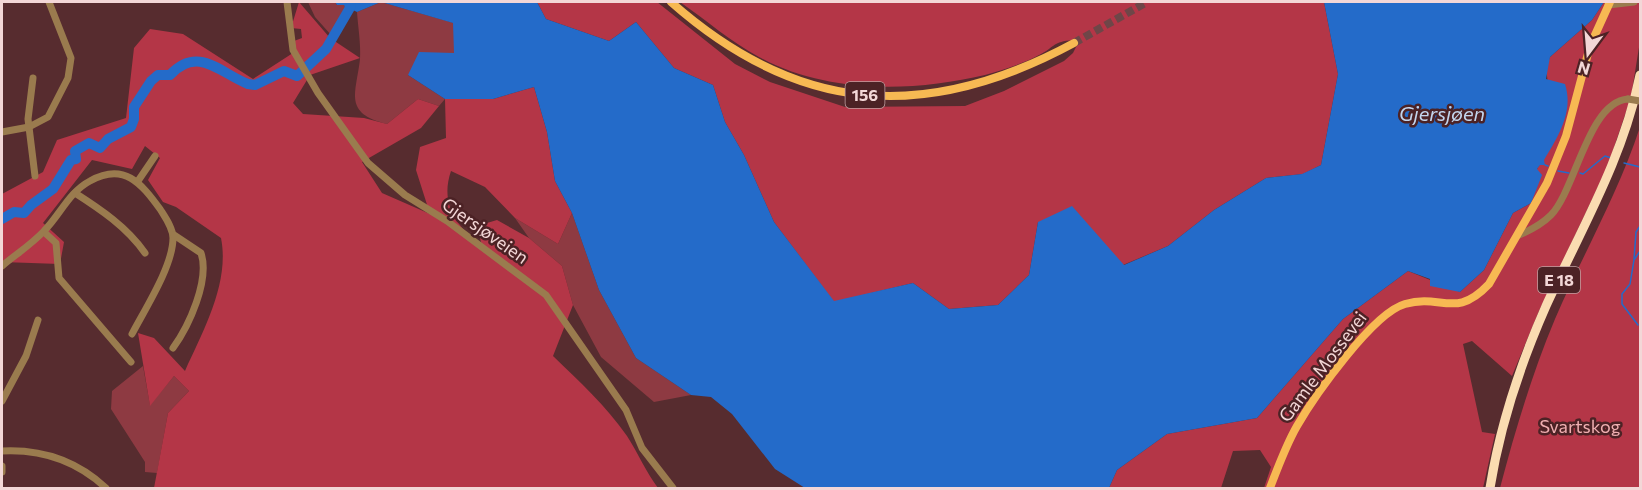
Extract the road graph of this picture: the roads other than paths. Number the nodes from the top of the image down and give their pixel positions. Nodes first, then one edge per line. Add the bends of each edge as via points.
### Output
1 (49, 2) edge
2 (287, 2) edge
3 (671, 2) edge
4 (1635, 2) edge
5 (1609, 3) edge
6 (1074, 43) tunnel mouth
7 (1641, 75) edge
8 (33, 78) dead end
9 (1641, 100) edge
10 (29, 127) junction
11 (2, 132) edge
12 (154, 156) dead end
13 (35, 176) dead end
14 (138, 181) junction
15 (75, 193) junction
16 (44, 232) junction
17 (1520, 235) junction
18 (174, 236) junction
19 (144, 252) dead end
20 (2, 266) edge
21 (38, 320) dead end
22 (132, 334) dead end
23 (173, 348) dead end
24 (131, 362) dead end
25 (2, 401) edge
26 (2, 451) edge
27 (2, 466) edge
28 (2, 472) edge
29 (106, 489) edge
30 (673, 489) edge
31 (1270, 489) edge
32 (1490, 489) edge
33 (1495, 489) edge

1 - 10 street via 71,58 70,70 48,117
2 - 30 street, Gjersjøveien via 291,40 304,71 368,163 384,179 447,220 546,295 626,410 642,448
3 - 6 main road, 156 via 718,40 761,66 814,85 867,95 923,95 968,88 1015,72
4 - 5 street
5 - 17 main road, Gamle Mossevei via 1590,46 1566,136
7 - 32 highway, E 18 via 1614,165 1524,360 1499,440
8 - 10 street
9 - 17 street, bridge via 1618,101 1604,113 1551,215
9 - 33 highway, E 18 via 1618,167 1528,362 1506,432
10 - 11 street
10 - 13 street
12 - 14 street
14 - 15 street via 111,174 88,182
14 - 18 street via 166,217
15 - 16 street
15 - 19 street via 100,208 136,239
16 - 20 street
16 - 24 street via 56,243 59,278
17 - 31 main road, Gamle Mossevei via 1490,284 1472,299 1453,305 1405,304 1372,325 1297,427
18 - 22 street via 165,266
18 - 23 street via 201,253 203,263 194,313
21 - 25 street via 26,356
26 - 29 street via 53,456 88,474
27 - 28 street

